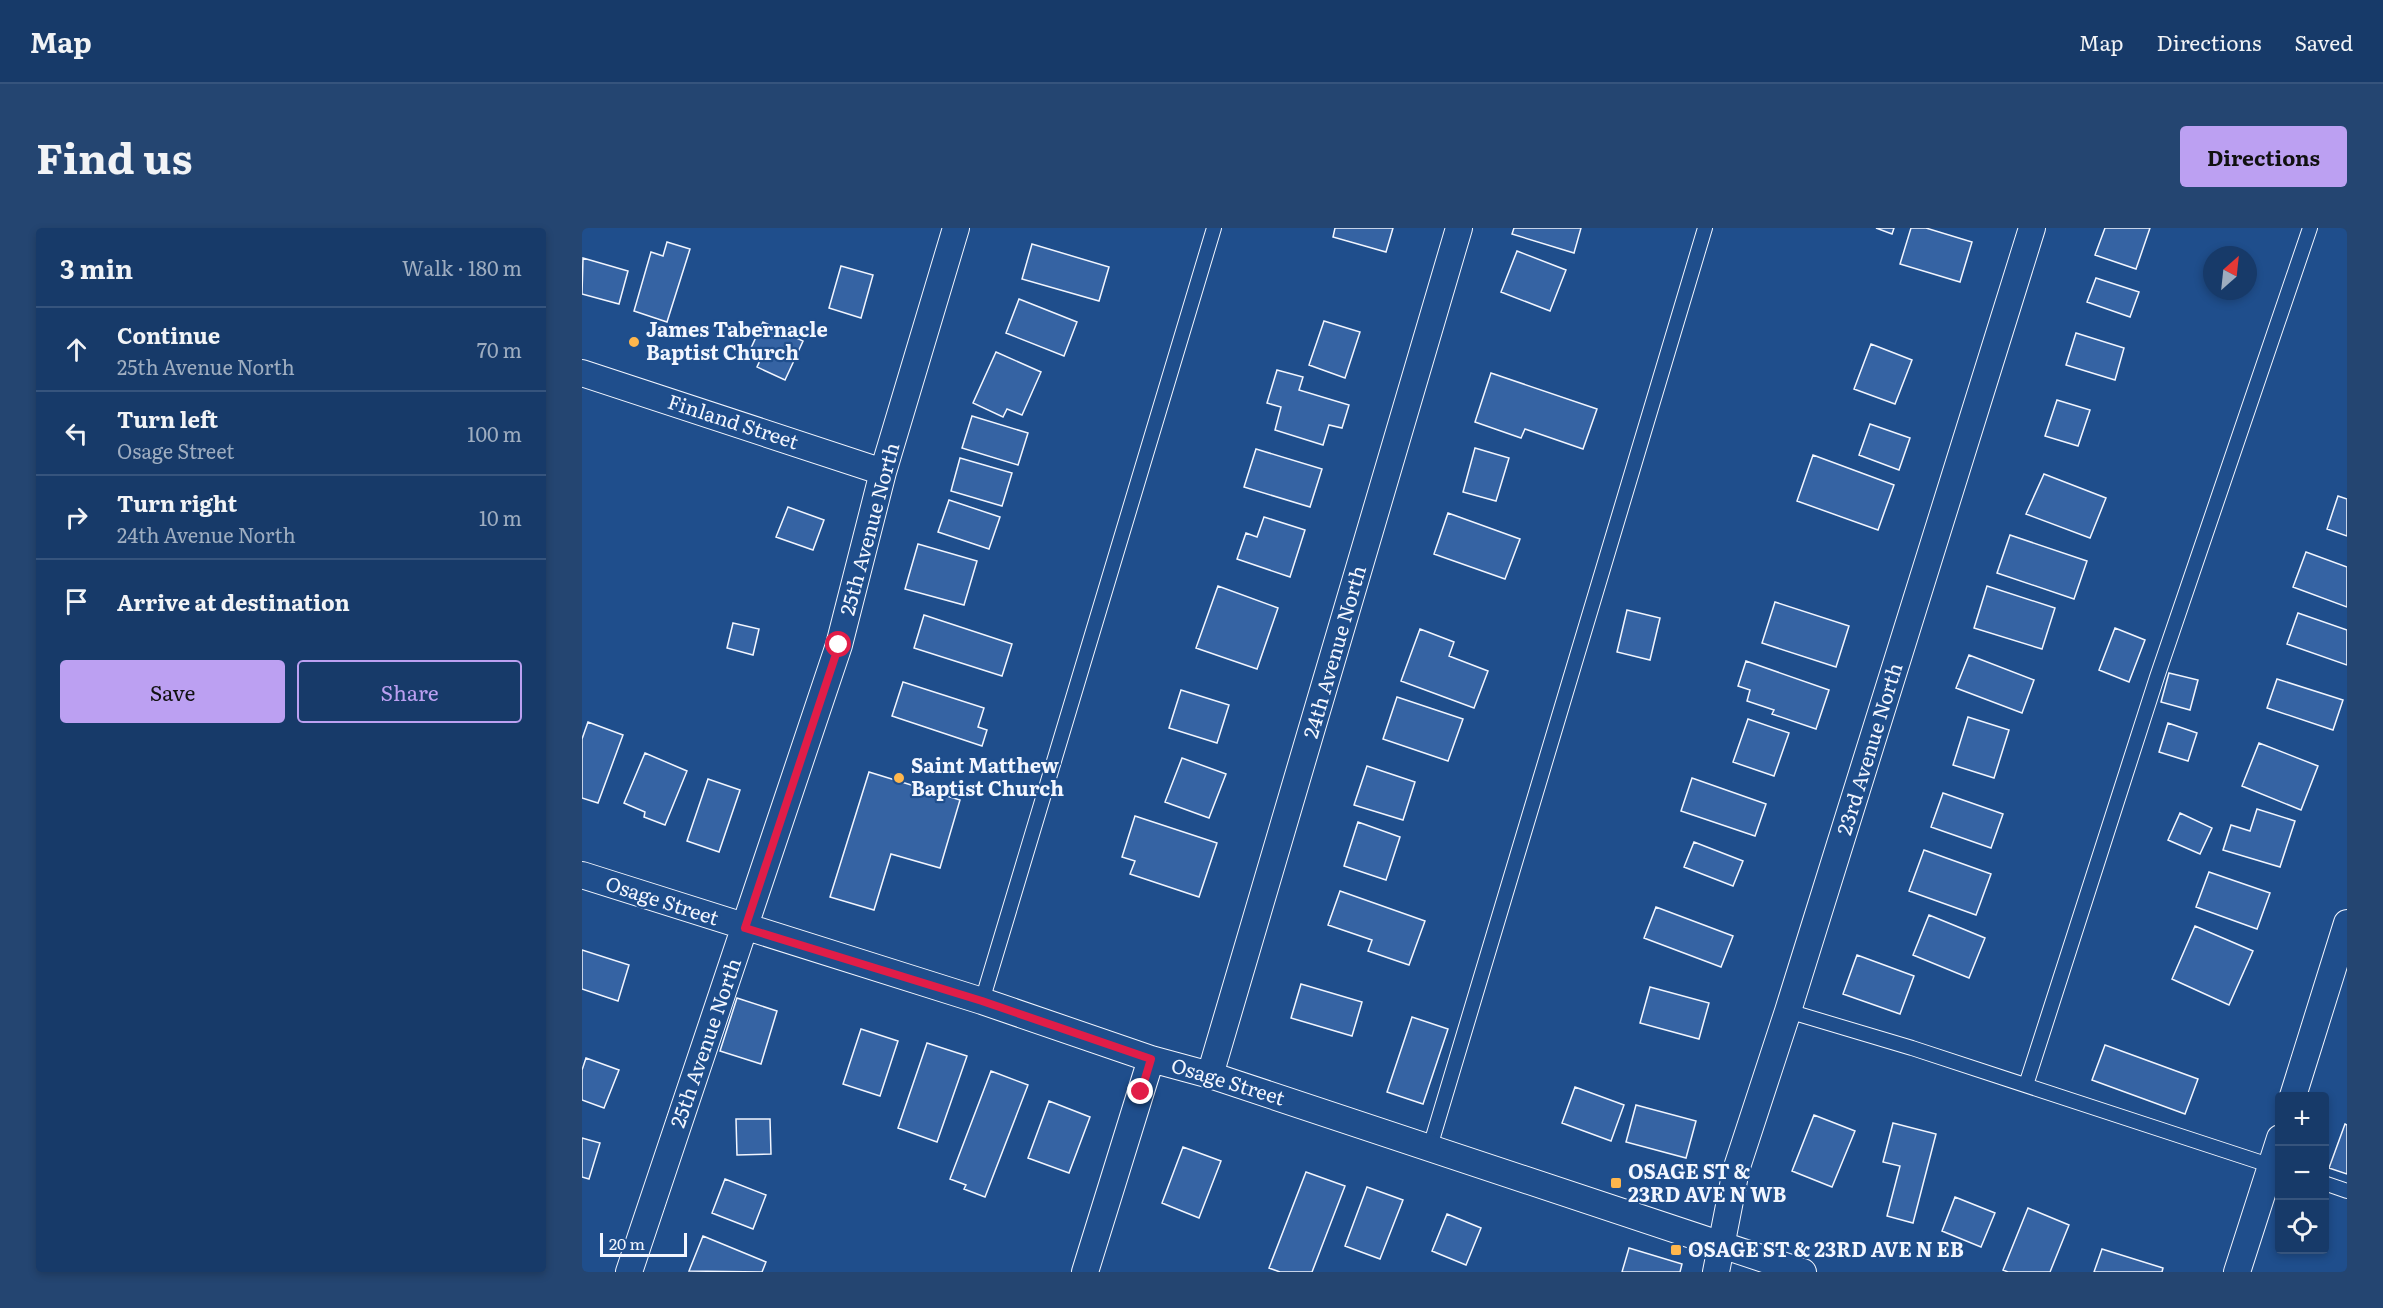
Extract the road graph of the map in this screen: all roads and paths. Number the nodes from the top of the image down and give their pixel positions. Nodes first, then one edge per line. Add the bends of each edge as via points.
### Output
1 (956, 228) edge
2 (1214, 228) edge
3 (1459, 228) edge
4 (1705, 228) edge
5 (2032, 228) edge
6 (2310, 228) edge
7 (582, 373) edge
8 (883, 472) junction
9 (582, 875) edge
10 (2347, 923) edge
11 (745, 928) junction
12 (982, 1001) junction
13 (1788, 1011) junction
14 (1151, 1059) junction
15 (1210, 1075) junction
16 (2026, 1085) junction
17 (2294, 1092) edge
18 (1430, 1147) junction
19 (2275, 1168) edge
20 (2329, 1185) edge
21 (2347, 1191) edge
22 (1721, 1246) junction
23 (629, 1272) edge
24 (1085, 1272) edge
25 (1716, 1272) edge
26 (1803, 1272) edge
27 (2237, 1272) edge

1 - 8 street, 25th Avenue North
2 - 12 lane
3 - 15 street, 24th Avenue North
4 - 18 lane
5 - 13 street, 23rd Avenue North
6 - 16 lane via 2157,677
7 - 8 street, Finland Street
8 - 11 street, 25th Avenue North via 839,645
9 - 11 street, Osage Street
10 - 17 street
11 - 12 street, Osage Street
11 - 23 street, 25th Avenue North
12 - 14 street, Osage Street
13 - 16 lane
13 - 22 street, 23rd Avenue North via 1736,1170
14 - 15 street, Osage Street
14 - 24 street
15 - 18 street, Osage Street
16 - 19 lane
18 - 22 street, Osage Street
19 - 27 street
20 - 21 lane
22 - 25 street, 23rd Avenue North
22 - 26 street, Osage Street

